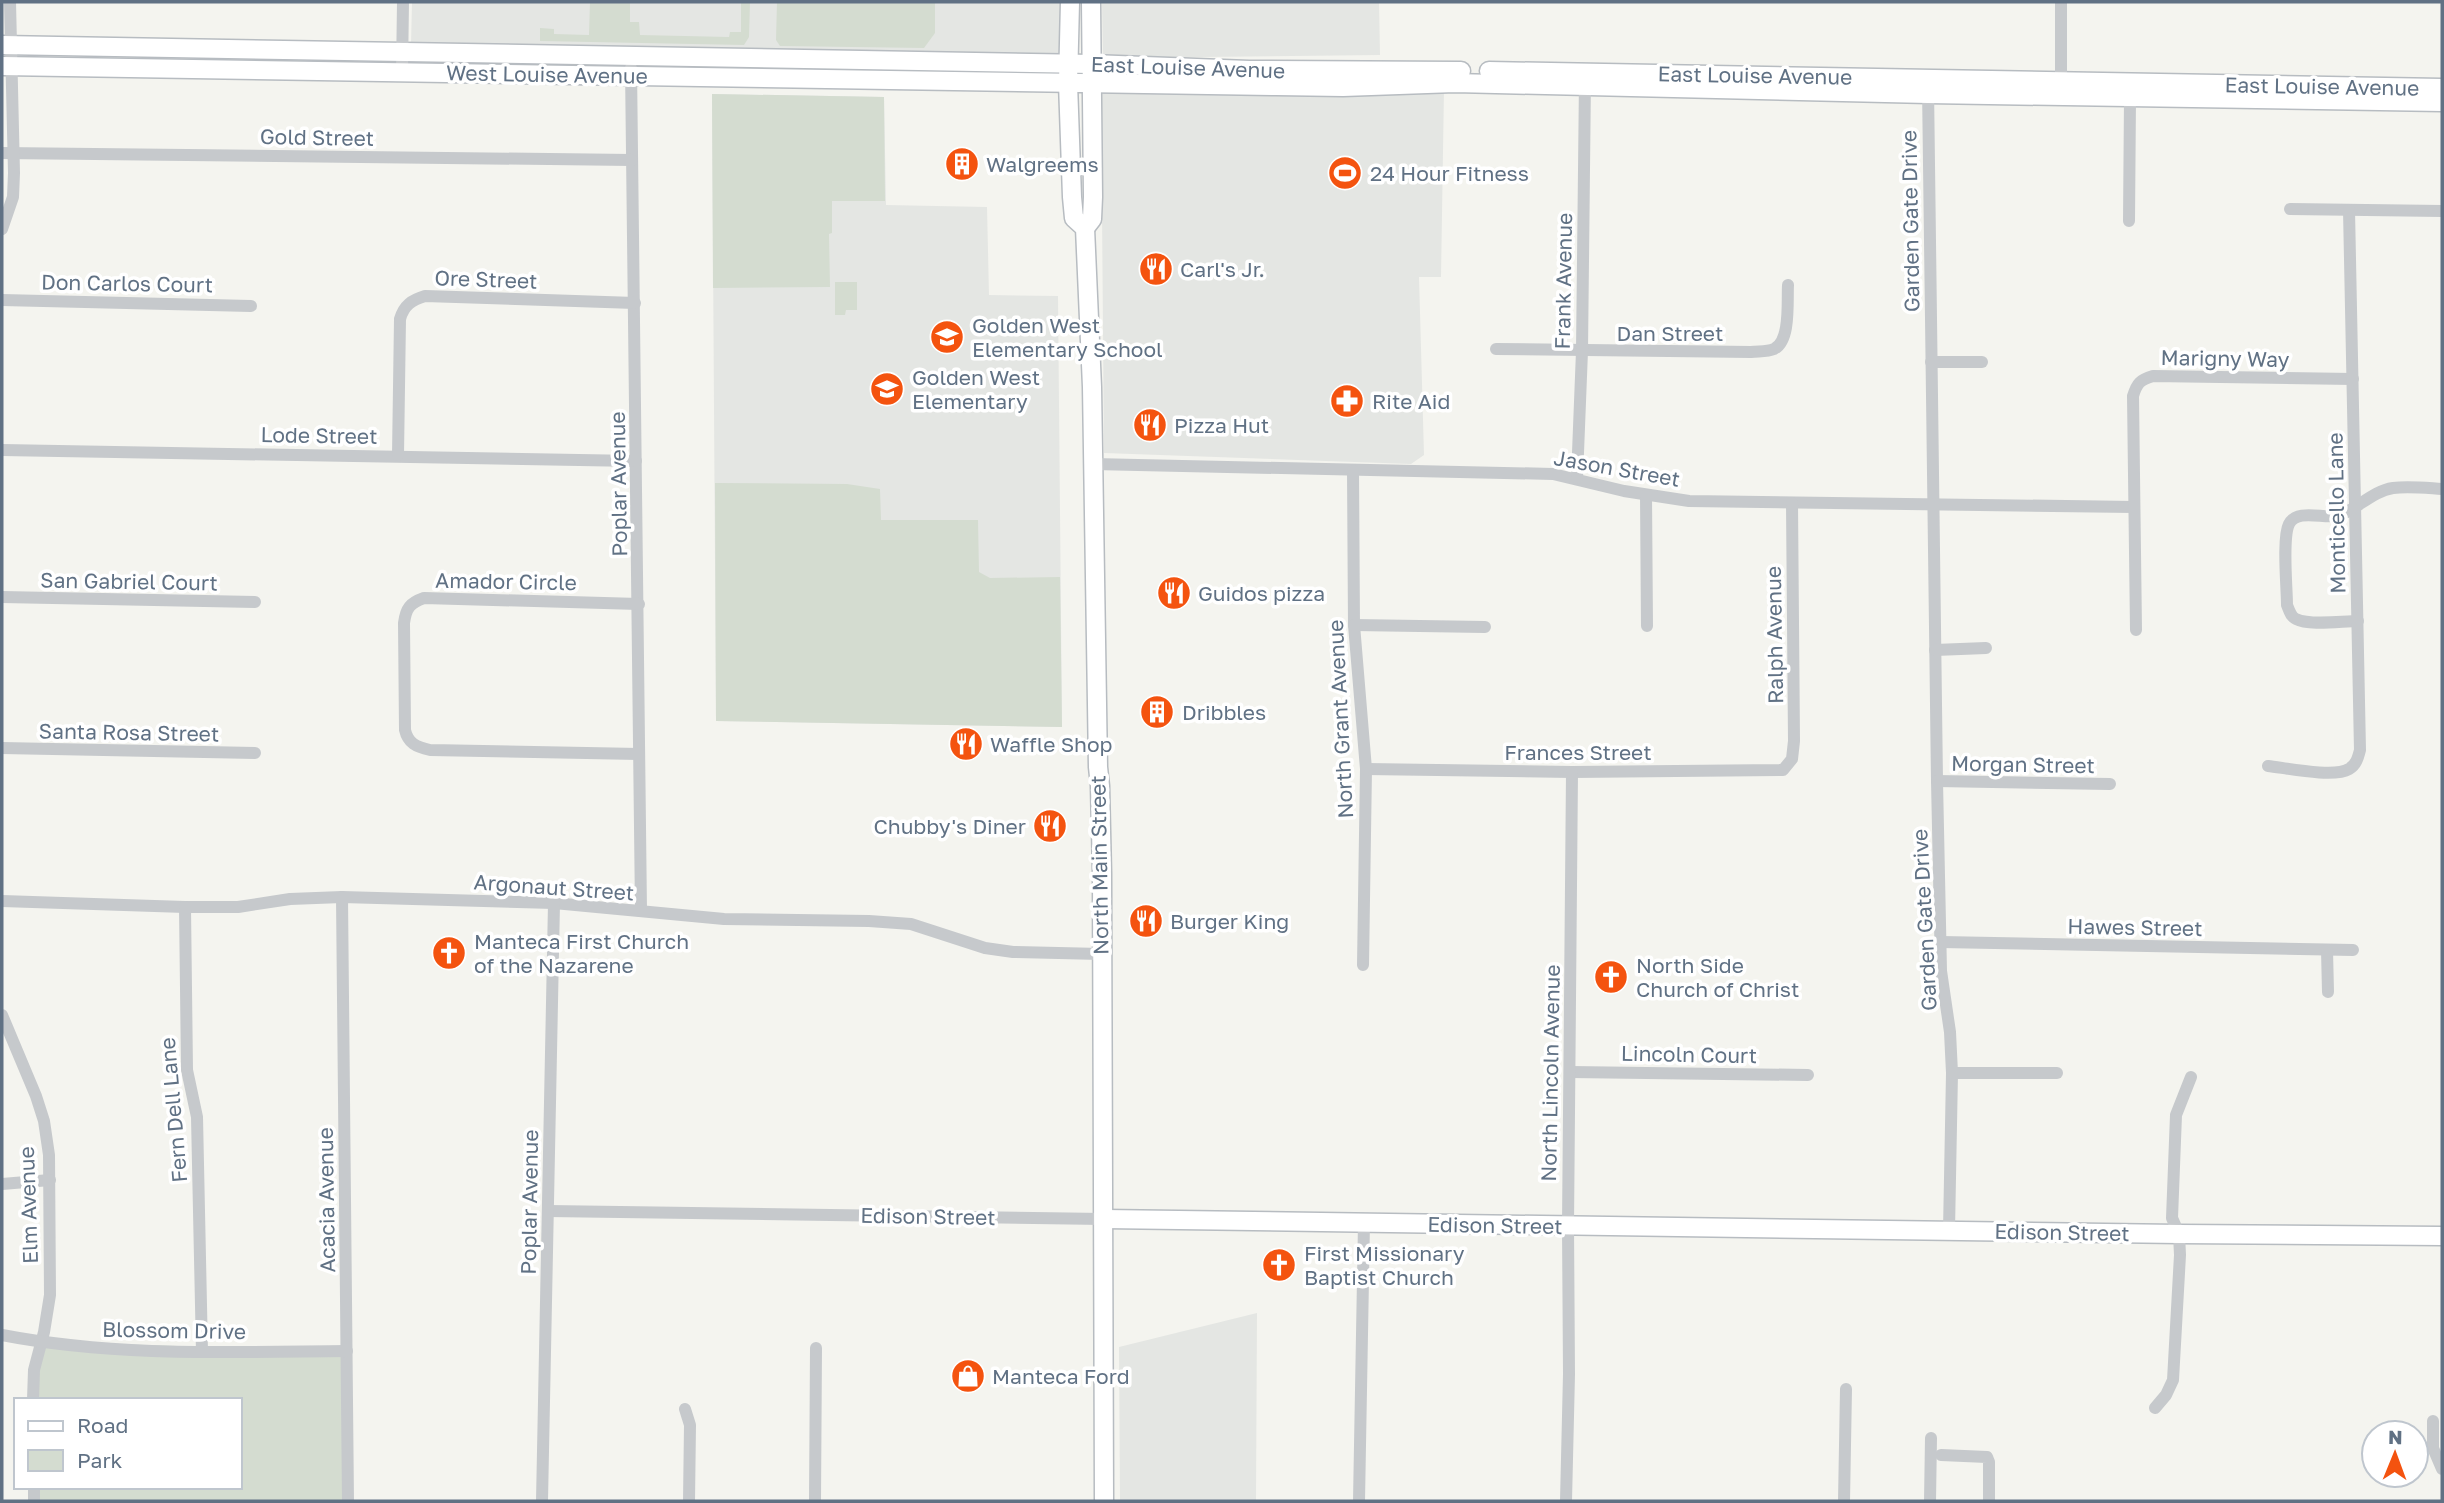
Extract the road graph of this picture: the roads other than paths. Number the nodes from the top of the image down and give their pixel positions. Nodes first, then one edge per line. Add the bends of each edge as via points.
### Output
1 (10, 2) edge
2 (403, 2) edge
3 (1070, 2) edge
4 (1091, 2) edge
5 (2061, 2) edge
6 (7, 45) edge
7 (402, 52) junction
8 (1068, 63) junction
9 (1092, 64) junction
10 (7, 66) edge
11 (632, 66) junction
12 (402, 72) junction
13 (1585, 78) junction
14 (2061, 81) junction
15 (1068, 83) junction
16 (1093, 83) junction
17 (1928, 87) junction
18 (2442, 88) edge
19 (2130, 98) junction
20 (2442, 102) edge
21 (7, 153) edge
22 (632, 160) junction
23 (2290, 209) dead end
24 (2349, 210) junction
25 (2442, 211) edge
26 (2129, 221) dead end
27 (1084, 228) junction
28 (2, 229) edge
29 (1788, 285) dead end
30 (2, 300) edge
31 (635, 303) junction
32 (251, 306) dead end
33 (1496, 349) dead end
34 (1582, 351) junction
35 (1931, 362) junction
36 (1982, 362) dead end
37 (2353, 379) junction
38 (2, 450) edge
39 (398, 455) junction
40 (636, 461) junction
41 (1093, 464) junction
42 (1353, 471) junction
43 (1577, 478) junction
44 (2442, 489) edge
45 (1647, 495) junction
46 (1792, 503) junction
47 (1933, 504) junction
48 (2353, 506) junction
49 (2134, 507) junction
50 (2, 597) edge
51 (255, 602) dead end
52 (639, 604) junction
53 (2358, 621) junction
54 (1353, 625) junction
55 (1647, 626) dead end
56 (1485, 628) dead end
57 (2136, 630) dead end
58 (1986, 648) dead end
59 (1936, 650) junction
60 (2, 748) edge
61 (255, 753) dead end
62 (639, 754) junction
63 (1788, 765) joint
64 (2268, 766) dead end
65 (1366, 769) junction
66 (1572, 772) junction
67 (1937, 782) junction
68 (2110, 784) dead end
69 (342, 897) junction
70 (2, 901) edge
71 (554, 903) junction
72 (185, 907) junction
73 (641, 911) junction
74 (1941, 942) junction
75 (2328, 950) junction
76 (2353, 950) dead end
77 (1101, 954) junction
78 (1363, 965) dead end
79 (2328, 992) dead end
80 (3, 1020) edge
81 (1570, 1072) junction
82 (1952, 1073) junction
83 (2057, 1073) dead end
84 (1808, 1075) dead end
85 (2191, 1077) dead end
86 (50, 1180) junction
87 (2, 1184) edge
88 (548, 1211) junction
89 (1104, 1219) junction
90 (1364, 1223) junction
91 (1568, 1226) junction
92 (1949, 1230) junction
93 (2179, 1234) junction
94 (2442, 1236) edge
95 (2, 1335) edge
96 (41, 1342) junction
97 (816, 1348) dead end
98 (347, 1351) junction
99 (202, 1352) junction
100 (1846, 1389) dead end
101 (33, 1398) edge
102 (2155, 1408) dead end
103 (685, 1409) dead end
104 (2433, 1421) dead end
105 (1931, 1438) dead end
106 (1941, 1455) dead end
107 (2442, 1469) edge
108 (348, 1501) edge
109 (541, 1501) edge
110 (689, 1501) edge
111 (815, 1501) edge
112 (1104, 1501) edge
113 (1359, 1501) edge
114 (1566, 1501) edge
115 (1844, 1501) edge
116 (1930, 1501) edge
117 (1989, 1501) edge

1 - 6 street
2 - 7 street
3 - 8 main road, North Main Street
4 - 9 main road, North Main Street
5 - 14 street
6 - 7 main road, West Louise Avenue
6 - 10 street
7 - 11 main road, West Louise Avenue
7 - 12 street
8 - 9 main road, East Louise Avenue
8 - 11 main road, West Louise Avenue
8 - 15 main road, North Main Street
9 - 13 main road, East Louise Avenue
9 - 16 main road, North Main Street
10 - 12 main road, West Louise Avenue
10 - 21 street
11 - 12 main road, West Louise Avenue
11 - 15 main road, West Louise Avenue
11 - 22 street, Poplar Avenue
13 - 16 main road, East Louise Avenue via 1343,87
13 - 17 main road, East Louise Avenue
13 - 34 street, Frank Avenue
14 - 17 main road, East Louise Avenue
14 - 18 main road, East Louise Avenue
15 - 16 main road, West Louise Avenue
15 - 27 main road, North Main Street via 1074,218
16 - 27 main road, North Main Street via 1092,219
17 - 19 main road, East Louise Avenue
17 - 35 street, Garden Gate Drive
19 - 20 main road, East Louise Avenue
19 - 26 street
21 - 22 street, Gold Street
21 - 28 street via 13,197
22 - 31 street, Poplar Avenue
23 - 24 street
24 - 25 street
24 - 37 street, Monticello Lane
27 - 41 main road, North Main Street
29 - 34 street, Dan Street via 1783,341 1772,350
30 - 32 street, Don Carlos Court
31 - 39 street, Ore Street via 425,296 411,301 400,318
31 - 40 street, Poplar Avenue
33 - 34 street, Dan Street
34 - 43 street, Frank Avenue
35 - 36 street
35 - 47 street, Garden Gate Drive
37 - 48 street, Monticello Lane
37 - 49 street, Marigny Way via 2141,379 2133,396
38 - 39 street, Lode Street
39 - 40 street, Lode Street
40 - 52 street, Poplar Avenue
41 - 42 street, Jason Street
41 - 77 main road, North Main Street
42 - 43 street, Jason Street
42 - 54 street, North Grant Avenue
43 - 45 street, Jason Street
44 - 48 street via 2393,488
45 - 46 street, Jason Street
45 - 55 street
46 - 47 street, Jason Street
46 - 63 street, Ralph Avenue via 1794,741
47 - 49 street, Jason Street
47 - 59 street, Garden Gate Drive
48 - 53 street, Monticello Lane
48 - 53 street via 2337,516 2301,516 2287,527 2287,606 2295,619
49 - 57 street
50 - 51 street, San Gabriel Court
52 - 62 street, Poplar Avenue
52 - 62 street, Amador Circle via 424,598 412,602 405,613 404,730 416,747 429,750
53 - 64 street, Monticello Lane via 2357,762 2343,772
54 - 56 street
54 - 65 street, North Grant Avenue
58 - 59 street
59 - 67 street, Garden Gate Drive
60 - 61 street, Santa Rosa Street
62 - 73 street, Poplar Avenue
63 - 66 street, Frances Street via 1775,771
65 - 66 street, Frances Street
65 - 78 street, North Grant Avenue
66 - 81 street, North Lincoln Avenue
67 - 68 street, Morgan Street
67 - 74 street, Garden Gate Drive
69 - 71 street, Argonaut Street
69 - 72 street, Argonaut Street
69 - 98 street, Acacia Avenue
70 - 72 street, Argonaut Street
71 - 73 street, Argonaut Street
71 - 88 street, Poplar Avenue
72 - 99 street, Fern Dell Lane via 187,1070 197,1129
73 - 77 street, Argonaut Street via 724,919 911,924 985,948
74 - 75 street, Hawes Street
74 - 82 street, Garden Gate Drive
75 - 76 street, Hawes Street
75 - 79 street
77 - 89 main road, North Main Street
80 - 86 street, Elm Avenue via 44,1121
81 - 84 street, Lincoln Court
81 - 91 street, North Lincoln Avenue
82 - 83 street
82 - 92 street, Garden Gate Drive
85 - 93 street via 2176,1115 2172,1218
86 - 87 street
86 - 96 street, Elm Avenue via 50,1294
88 - 89 street, Edison Street
88 - 109 street, Poplar Avenue
89 - 90 main road, Edison Street
89 - 112 main road, North Main Street
90 - 91 main road, Edison Street
90 - 113 street
91 - 92 main road, Edison Street
91 - 114 street, North Lincoln Avenue
92 - 93 main road, Edison Street
93 - 94 main road, Edison Street
93 - 102 street via 2173,1380
95 - 96 street, Blossom Drive
96 - 99 street, Blossom Drive
96 - 101 street, Elm Avenue
97 - 111 street
98 - 99 street, Blossom Drive
98 - 108 street, Acacia Avenue
100 - 115 street
103 - 110 street via 690,1425
104 - 107 street via 2433,1448
105 - 116 street
106 - 117 street via 1987,1457

